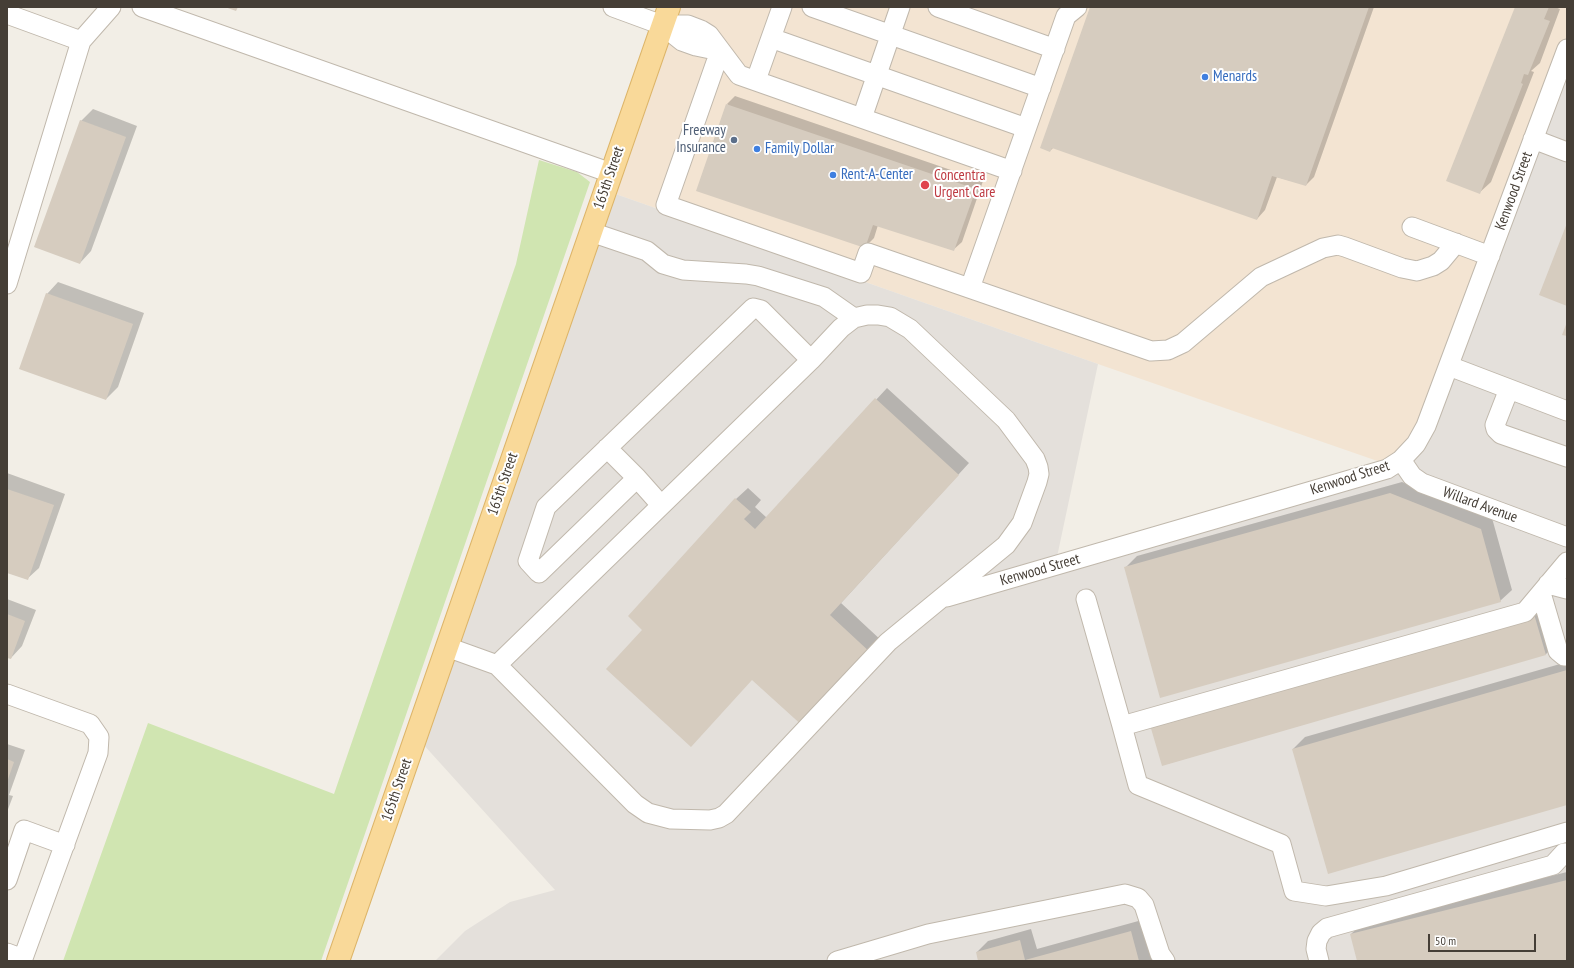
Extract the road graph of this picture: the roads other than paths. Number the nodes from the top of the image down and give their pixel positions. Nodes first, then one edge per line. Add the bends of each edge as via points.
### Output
1 (111, 7) edge
2 (142, 7) edge
3 (613, 7) edge
4 (782, 7) edge
5 (812, 7) edge
6 (900, 7) edge
7 (938, 7) edge
8 (1073, 8) edge
9 (7, 14) edge
10 (666, 16) edge
11 (890, 36) junction
12 (771, 38) junction
13 (81, 41) junction
14 (1055, 49) junction
15 (1567, 49) edge
16 (720, 51) junction
17 (877, 75) junction
18 (756, 80) junction
19 (1041, 88) junction
20 (862, 118) junction
21 (1026, 128) junction
22 (1533, 139) junction
23 (1567, 152) edge
24 (1012, 171) junction
25 (611, 173) junction
26 (1412, 227) dead end
27 (591, 232) junction
28 (1456, 244) junction
29 (11, 253) edge
30 (1490, 256) junction
31 (7, 284) edge
32 (970, 288) junction
33 (854, 318) junction
34 (810, 360) junction
35 (1449, 366) junction
36 (1509, 389) junction
37 (1567, 411) edge
38 (607, 448) junction
39 (1567, 457) edge
40 (1401, 460) junction
41 (637, 478) junction
42 (661, 505) junction
43 (1567, 537) edge
44 (1567, 562) edge
45 (1545, 588) junction
46 (1567, 589) edge
47 (940, 599) junction
48 (1086, 599) dead end
49 (447, 647) junction
50 (1567, 656) edge
51 (497, 665) junction
52 (7, 694) edge
53 (1122, 726) junction
54 (1567, 832) edge
55 (65, 845) junction
56 (1567, 853) edge
57 (7, 880) edge
58 (892, 953) edge
59 (18, 957) edge
60 (338, 961) edge
61 (837, 961) edge
62 (1165, 961) edge
63 (1319, 961) edge

1 - 13 street
2 - 25 street
3 - 10 street
4 - 12 street
5 - 11 street
6 - 11 street
7 - 14 street
8 - 14 street via 1066,16
9 - 13 street
10 - 16 street via 701,30
10 - 25 main road, 165th Street
11 - 17 street
11 - 19 street
12 - 17 street
12 - 18 street
13 - 29 street
14 - 19 street
15 - 22 street, Kenwood Street
16 - 18 street via 739,74
16 - 32 street via 666,205 861,273 868,253
17 - 20 street
17 - 21 street
18 - 20 street
19 - 21 street
20 - 24 street
21 - 24 street
22 - 23 street
22 - 30 street, Kenwood Street
24 - 32 street
25 - 27 main road, 165th Street
26 - 28 street
27 - 33 street via 647,251 663,264 673,268 758,276 824,297
27 - 49 main road, 165th Street
28 - 30 street
28 - 32 street via 1434,266 1417,270 1402,268 1338,245 1323,248 1261,277 1183,343 1160,352
29 - 31 street
30 - 35 street, Kenwood Street
33 - 34 street
33 - 47 street via 878,314 890,317 910,329 1006,420 1035,458 1038,467 1037,482 1016,533 1006,545
34 - 38 street via 761,310 753,308
34 - 42 street
35 - 36 street
35 - 40 street, Kenwood Street via 1426,426 1416,444
36 - 37 street
36 - 39 street via 1495,425 1496,429 1502,434
38 - 41 street
38 - 41 street via 546,507 528,561 539,574
40 - 43 street, Willard Avenue via 1412,476 1422,483
40 - 47 street, Kenwood Street via 1386,469
41 - 42 street
42 - 51 street
44 - 45 street
45 - 46 street
45 - 50 street via 1558,651
45 - 53 street via 1525,612
47 - 51 street via 888,642 726,814 710,820 658,817 635,804
48 - 53 street
49 - 51 street
49 - 60 main road, 165th Street
52 - 55 street via 90,724 99,738 98,753
53 - 54 street via 1138,785 1281,844 1294,891 1326,896 1386,886
55 - 57 street via 24,830
55 - 59 street
56 - 63 street via 1553,865 1327,928 1317,942
58 - 61 street
58 - 62 street via 928,934 1125,894 1138,898 1144,905 1160,954

